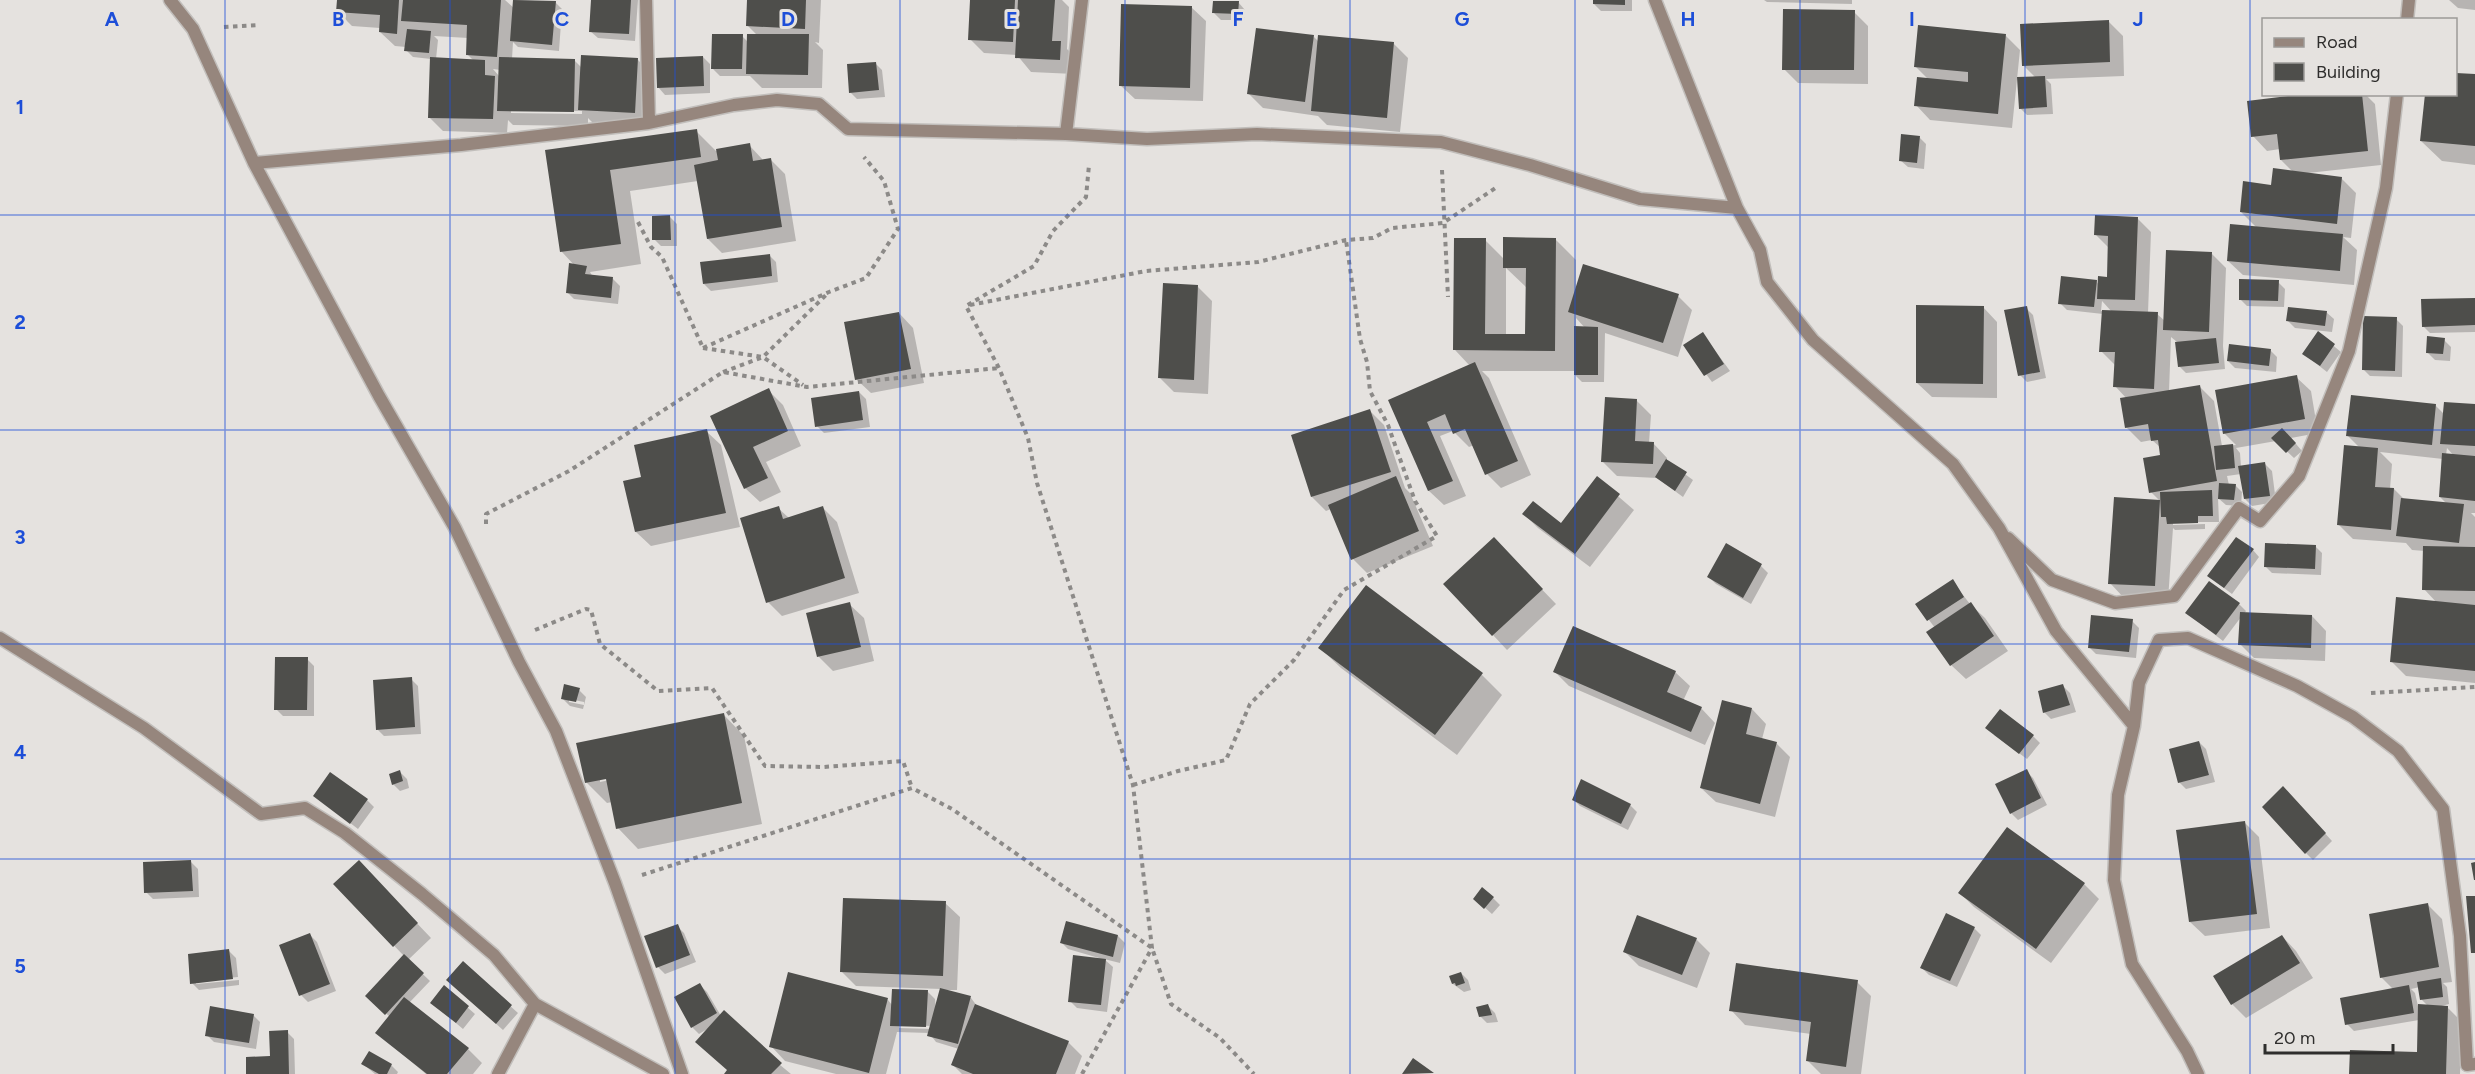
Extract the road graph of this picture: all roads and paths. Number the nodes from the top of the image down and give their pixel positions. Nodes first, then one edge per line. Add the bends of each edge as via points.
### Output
1 (170, 0) edge
2 (646, 0) edge
3 (1082, 0) edge
4 (1655, 0) edge
5 (2409, 0) edge
6 (2407, 18) edge
7 (2397, 96) edge
8 (649, 123) junction
9 (1065, 134) junction
10 (1093, 136) junction
11 (1441, 142) junction
12 (862, 155) dead end
13 (254, 163) junction
14 (1530, 165) junction
15 (1737, 208) junction
16 (638, 222) dead end
17 (1443, 223) junction
18 (1346, 240) junction
19 (829, 292) junction
20 (1448, 297) dead end
21 (966, 306) junction
22 (702, 348) junction
23 (763, 357) junction
24 (999, 368) junction
25 (723, 372) junction
26 (807, 387) junction
27 (486, 526) dead end
28 (1999, 528) junction
29 (527, 623) dead end
30 (0, 638) edge
31 (2475, 687) edge
32 (2368, 693) dead end
33 (2134, 726) junction
34 (1133, 785) junction
35 (912, 788) junction
36 (615, 883) junction
37 (1152, 948) junction
38 (535, 1004) junction
39 (2475, 1064) edge
40 (498, 1074) edge
41 (663, 1074) edge
42 (682, 1074) edge
43 (1082, 1074) edge
44 (1254, 1074) edge
45 (2198, 1074) edge

1 - 13 street via 193,29
2 - 8 street
3 - 9 street
4 - 15 street
5 - 6 street
7 - 28 street via 2386,188 2349,351 2300,476 2260,521 2239,508 2174,596 2115,603 2052,580
8 - 9 street via 777,100 819,104 848,129
8 - 13 street via 462,145
9 - 10 street
10 - 11 street via 1147,140 1257,134
10 - 21 path via 1086,197 1053,231 1034,266
11 - 14 street
11 - 17 path
12 - 19 path via 884,181 898,229 866,278
13 - 36 street via 378,396 455,528 556,731
14 - 15 street via 1640,199
14 - 17 path
15 - 28 street via 1760,250 1767,282 1813,340 1953,464
16 - 22 path via 651,248 662,257
17 - 18 path via 1392,228 1373,238
17 - 20 path
18 - 21 path via 1258,262 1146,272
18 - 34 path via 1370,391 1388,425 1415,501 1437,536 1344,590 1294,660 1250,704 1226,760
19 - 22 path
19 - 23 path
21 - 24 path
22 - 23 path
23 - 25 path
23 - 26 path
24 - 26 path
24 - 34 path via 1028,438 1037,483 1077,616
25 - 26 path
25 - 27 path via 569,471 486,514
28 - 33 street via 2056,631
29 - 35 path via 534,631 591,610 600,644 658,691 712,688 765,766 903,761
30 - 38 street via 144,728 261,814 305,808 345,833 494,955
31 - 32 path
33 - 39 street via 2139,683 2159,640 2188,638 2297,686 2353,717 2398,751 2444,810 2460,936 2467,1065
33 - 45 street via 2118,795 2114,880 2132,964
34 - 37 path
35 - 36 path
35 - 37 path via 952,809
36 - 42 street
37 - 43 path
37 - 44 path via 1171,1004 1220,1038
38 - 40 street
38 - 41 street

